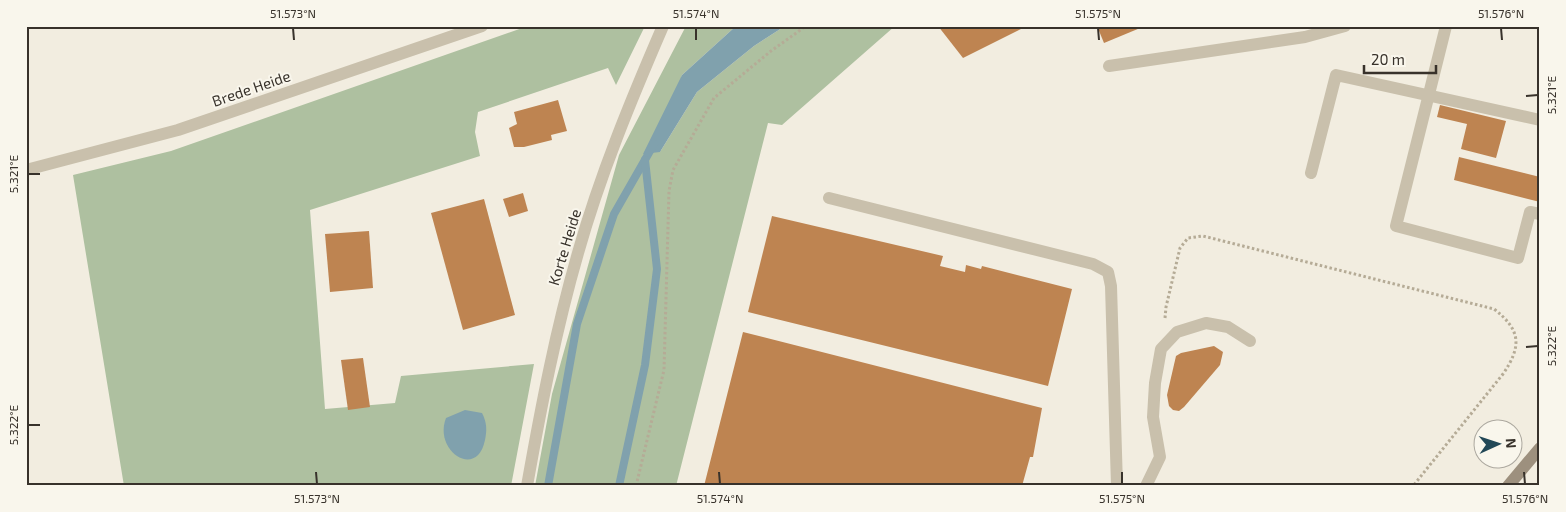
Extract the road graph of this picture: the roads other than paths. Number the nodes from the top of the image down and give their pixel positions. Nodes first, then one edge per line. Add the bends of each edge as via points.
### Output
1 (482, 26) edge
2 (663, 26) edge
3 (1345, 26) edge
4 (1446, 26) edge
5 (1109, 66) dead end
6 (1429, 95) junction
7 (1540, 120) edge
8 (26, 170) edge
9 (1311, 173) dead end
10 (829, 198) dead end
11 (1540, 214) edge
12 (1250, 341) dead end
13 (1540, 448) edge
14 (527, 486) edge
15 (1117, 486) edge
16 (1146, 486) edge
17 (1508, 486) edge

1 - 8 street, Brede Heide via 178,130
2 - 14 street, Korte Heide via 612,151 578,251 559,325
3 - 5 street via 1305,38
4 - 6 street
6 - 7 street
6 - 9 street via 1336,75
6 - 11 street via 1396,226 1518,258 1530,212
10 - 15 street via 1093,264 1108,272
12 - 16 street via 1228,326 1206,323 1177,332 1161,349 1153,416 1160,457
13 - 17 main road

